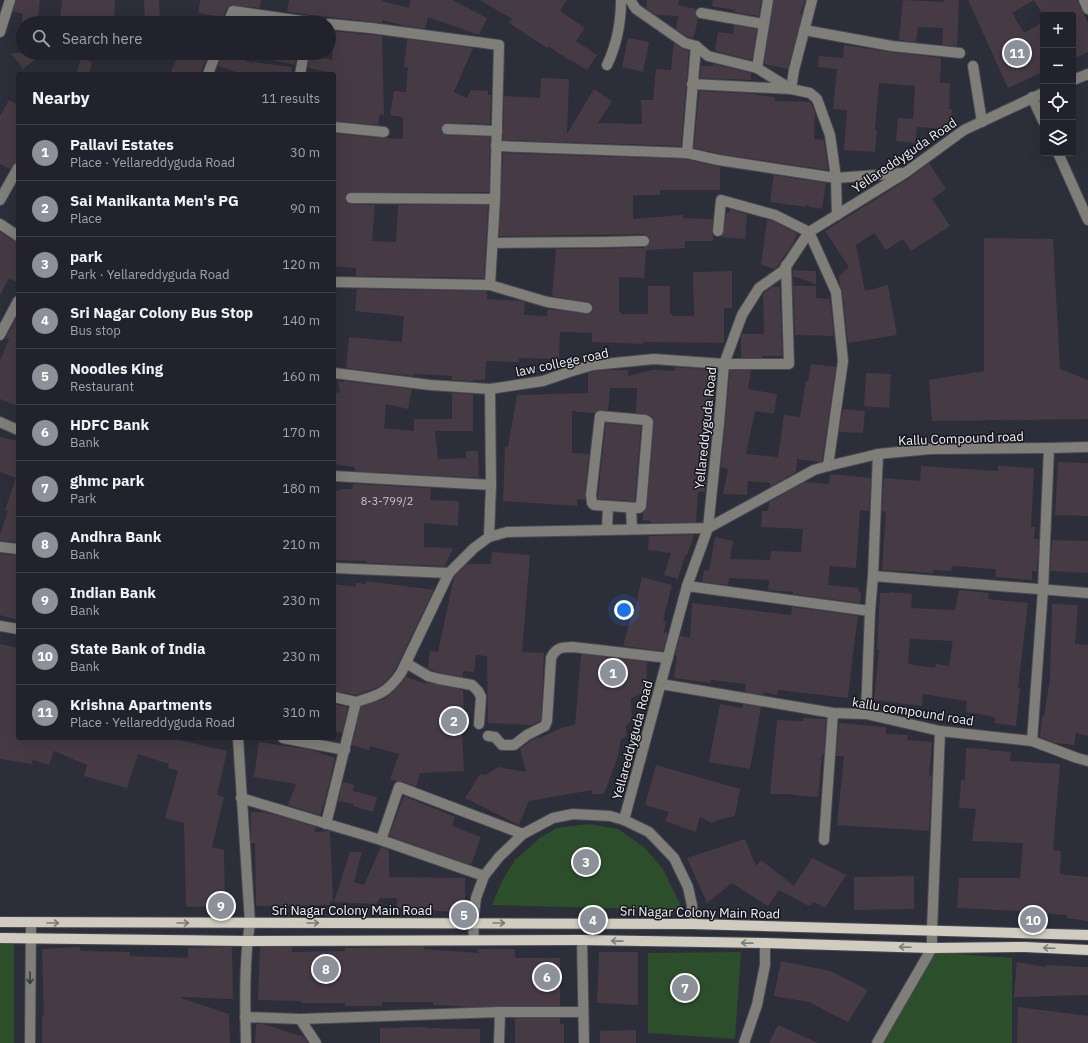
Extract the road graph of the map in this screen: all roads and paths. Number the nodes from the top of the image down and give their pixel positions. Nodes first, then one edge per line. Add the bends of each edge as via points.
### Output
1 (10, 0) edge
2 (621, 0) edge
3 (630, 0) edge
4 (768, 0) edge
5 (812, 0) edge
6 (1084, 0) edge
7 (1088, 9) edge
8 (701, 13) dead end
9 (231, 16) edge
10 (261, 16) edge
11 (764, 24) junction
12 (336, 25) edge
13 (804, 30) junction
14 (0, 32) edge
15 (696, 46) junction
16 (960, 53) dead end
17 (213, 60) edge
18 (303, 60) edge
19 (607, 66) dead end
20 (973, 66) dead end
21 (757, 68) junction
22 (209, 72) edge
23 (300, 72) edge
24 (1088, 74) edge
25 (1076, 79) edge
26 (692, 84) junction
27 (791, 89) junction
28 (1040, 94) edge
29 (1032, 97) junction
30 (1043, 120) edge
31 (982, 122) junction
32 (336, 127) edge
33 (447, 129) dead end
34 (497, 131) junction
35 (384, 132) dead end
36 (496, 146) junction
37 (687, 153) junction
38 (1059, 156) edge
39 (16, 172) edge
40 (905, 173) junction
41 (836, 178) junction
42 (351, 198) dead end
43 (495, 199) junction
44 (0, 200) edge
45 (837, 215) junction
46 (1088, 220) edge
47 (0, 224) edge
48 (718, 231) dead end
49 (809, 232) junction
50 (16, 235) edge
51 (644, 241) dead end
52 (493, 243) junction
53 (786, 265) junction
54 (336, 282) edge
55 (490, 285) junction
56 (16, 305) edge
57 (587, 308) dead end
58 (0, 335) edge
59 (724, 364) junction
60 (336, 373) edge
61 (490, 389) junction
62 (0, 422) edge
63 (16, 429) edge
64 (1088, 447) edge
65 (1049, 448) junction
66 (878, 454) junction
67 (828, 466) junction
68 (336, 476) edge
69 (491, 485) junction
70 (608, 507) junction
71 (631, 508) junction
72 (708, 528) junction
73 (632, 529) junction
74 (607, 530) junction
75 (489, 537) junction
76 (0, 547) edge
77 (16, 548) edge
78 (336, 568) edge
79 (449, 573) junction
80 (873, 576) junction
81 (687, 586) junction
82 (1043, 590) junction
83 (1088, 593) edge
84 (870, 611) junction
85 (0, 626) edge
86 (16, 630) edge
87 (668, 658) junction
88 (406, 663) junction
89 (661, 684) junction
90 (336, 697) edge
91 (356, 702) junction
92 (833, 713) junction
93 (866, 714) junction
94 (479, 724) dead end
95 (940, 731) junction
96 (488, 736) dead end
97 (238, 740) edge
98 (293, 740) edge
99 (1032, 741) junction
100 (345, 750) junction
101 (1088, 761) edge
102 (241, 798) junction
103 (624, 820) junction
104 (326, 824) junction
105 (523, 834) junction
106 (381, 840) junction
107 (824, 840) dead end
108 (484, 876) junction
109 (0, 922) edge
110 (31, 923) junction
111 (250, 923) junction
112 (473, 923) junction
113 (692, 924) junction
114 (932, 930) junction
115 (1088, 935) edge
116 (0, 938) edge
117 (30, 939) junction
118 (474, 940) junction
119 (582, 940) junction
120 (247, 941) junction
121 (765, 943) junction
122 (932, 948) junction
123 (1088, 950) edge
124 (500, 1012) junction
125 (584, 1012) junction
126 (245, 1017) junction
127 (300, 1019) junction
128 (30, 1043) edge
129 (246, 1043) edge
130 (316, 1043) edge
131 (499, 1043) edge
132 (584, 1043) edge
133 (744, 1043) edge
134 (877, 1043) edge

1 - 14 street
2 - 19 street via 620,25
3 - 15 street via 636,9 686,43
4 - 11 street
5 - 13 street
6 - 7 street
8 - 11 street
9 - 10 street via 233,12
11 - 21 street
12 - 34 street via 499,45
13 - 16 street via 892,46
13 - 27 street
15 - 21 street via 708,56
15 - 26 street
17 - 22 street
18 - 23 street
20 - 31 street
21 - 27 street
24 - 25 street
26 - 27 street
26 - 37 street
27 - 41 street via 810,93 817,99 830,135
28 - 29 street, Yellareddyguda Road
29 - 30 street
29 - 31 street, Yellareddyguda Road
31 - 40 street, Yellareddyguda Road via 964,130
32 - 35 street
33 - 34 street
34 - 36 street
36 - 37 street
36 - 43 street
37 - 41 street
38 - 46 street
39 - 44 street
40 - 41 street
40 - 45 street, Yellareddyguda Road
41 - 45 street
42 - 43 street
43 - 52 street
45 - 49 street, Yellareddyguda Road
47 - 50 street
48 - 49 street via 721,200 775,215
49 - 53 street, Yellareddyguda Road
49 - 67 street via 836,292 843,361
51 - 52 street
52 - 55 street
53 - 59 street, Yellareddyguda Road via 783,271 759,288 742,315
53 - 59 street, law college road via 789,364
54 - 55 street
55 - 57 street via 547,302
56 - 58 street
59 - 61 street, law college road via 654,359 594,365 543,381
59 - 72 street, Yellareddyguda Road
60 - 61 street, law college road via 430,385
61 - 69 street
62 - 63 street
64 - 65 street, Kallu Compound road
65 - 66 street, Kallu Compound road via 930,449
65 - 82 street
66 - 67 street, Kallu Compound road
66 - 80 street
67 - 72 street, Kallu Compound road via 814,470
68 - 69 street
69 - 75 street
70 - 71 street
70 - 71 street via 594,505 591,495 600,416 648,422 641,506 637,509
70 - 74 street
71 - 73 street
72 - 73 street
72 - 81 street, Yellareddyguda Road
73 - 74 street
74 - 75 street via 507,532
75 - 79 street
76 - 77 street
78 - 79 street
79 - 88 street
80 - 82 street
80 - 84 street
81 - 84 street
81 - 87 street, Yellareddyguda Road
82 - 83 street
82 - 99 street
84 - 93 street
85 - 86 street
87 - 89 street, Yellareddyguda Road
87 - 96 street via 573,647 556,650 551,658 545,726 514,745 502,745 495,737
88 - 91 street via 393,685 377,696
88 - 94 street via 428,676 475,688 481,697
89 - 92 street, kallu compound road
89 - 103 street, Yellareddyguda Road
90 - 91 street
91 - 100 street
92 - 93 street, kallu compound road
92 - 107 street
93 - 95 street, kallu compound road
95 - 99 street, kallu compound road
95 - 114 street
97 - 102 street
98 - 100 street
99 - 101 street, kallu compound road
100 - 104 street
102 - 104 street
102 - 111 street
103 - 105 street via 610,816 573,814 553,818
103 - 113 street via 648,832 674,858 688,887 692,905
104 - 106 street
105 - 106 street via 399,787
105 - 108 street
106 - 108 street
108 - 112 street via 476,898
109 - 110 main road, Sri Nagar Colony Main Road
110 -> 111 main road, Sri Nagar Colony Main Road
110 - 117 street
111 -> 112 main road, Sri Nagar Colony Main Road
111 - 120 street
112 -> 113 main road, Sri Nagar Colony Main Road
112 - 118 street
113 - 114 main road, Sri Nagar Colony Main Road
114 - 115 main road, Sri Nagar Colony Main Road
114 - 122 street
116 - 117 main road
117 - 120 main road
117 -> 128 street
118 - 119 main road
118 - 120 main road
121 -> 119 main road
119 - 125 street
120 - 126 street
122 -> 121 main road
121 - 133 street via 765,965 757,1006
123 -> 122 main road via 1026,947
122 - 134 street
124 - 125 street
124 - 127 street
124 - 131 street
125 - 132 street
126 - 127 street
126 - 129 street
127 - 130 street

